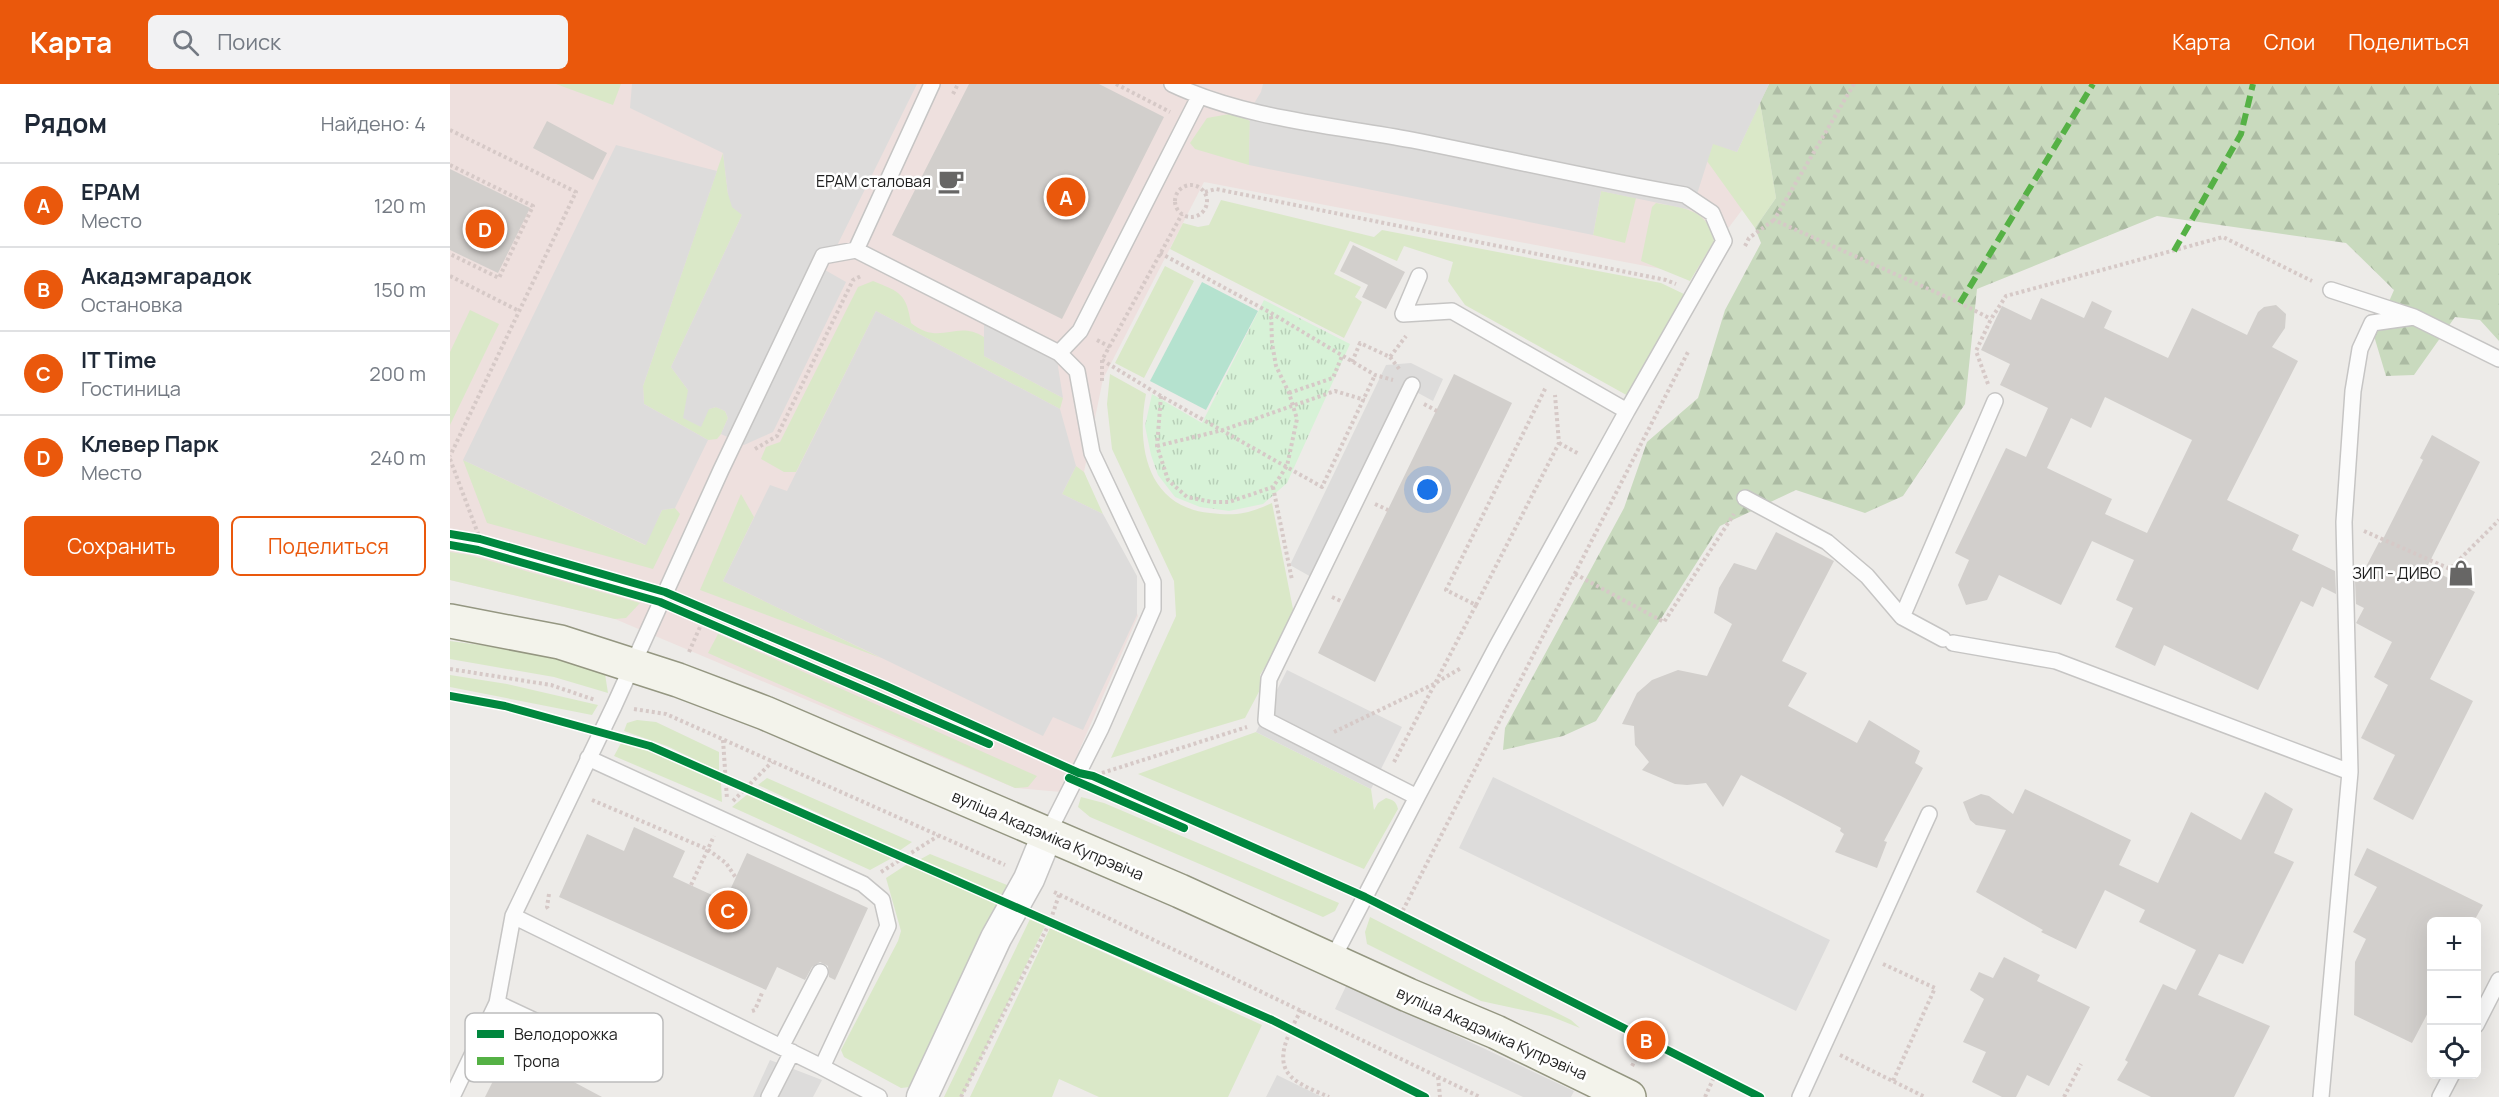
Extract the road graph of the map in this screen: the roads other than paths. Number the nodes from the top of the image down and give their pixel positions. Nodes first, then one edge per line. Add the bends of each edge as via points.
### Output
1 (932, 84) edge
2 (1172, 84) edge
3 (1199, 97) junction
4 (856, 250) junction
5 (1419, 276) dead end
6 (2331, 290) road end
7 (2414, 317) junction
8 (1059, 353) junction
9 (2499, 359) edge
10 (1412, 385) dead end
11 (1995, 401) road end
12 (1627, 411) junction
13 (1745, 498) road end
14 (1902, 617) junction
15 (450, 621) edge
16 (633, 664) junction
17 (588, 758) junction
18 (2350, 772) junction
19 (1417, 797) junction
20 (1929, 814) dead end
21 (1047, 835) junction
22 (513, 916) junction
23 (1332, 960) junction
24 (819, 972) dead end
25 (2499, 980) edge
26 (497, 1003) junction
27 (492, 1013) edge
28 (518, 1013) edge
29 (2481, 1015) edge
30 (787, 1050) junction
31 (822, 1067) junction
32 (465, 1070) edge
33 (2449, 1079) edge
34 (452, 1097) edge
35 (769, 1097) edge
36 (879, 1097) edge
37 (922, 1097) edge
38 (1629, 1097) edge
39 (1800, 1097) edge
40 (2321, 1097) edge
41 (2440, 1097) edge

1 - 4 lane
2 - 3 lane
3 - 8 lane via 1080,331
3 - 12 lane via 1268,115 1685,195 1712,213 1724,241
4 - 8 lane
4 - 16 lane via 823,256
5 - 12 lane via 1403,314 1452,311
6 - 7 lane
7 - 9 lane
7 - 18 lane via 2372,323 2360,349 2353,391 2344,522
8 - 21 lane via 1077,371 1092,453 1153,582 1153,609 1078,777
10 - 19 lane via 1269,680 1266,720
11 - 14 lane
12 - 19 lane
13 - 14 lane via 1827,542 1867,576
14 - 18 lane via 1948,641 2056,662
15 - 16 main road, вуліца Акадэміка Купрэвіча via 560,642
16 - 17 lane
16 - 21 main road, вуліца Акадэміка Купрэвіча via 765,713
17 - 22 lane
17 - 31 lane via 863,884 882,900 888,926
18 - 40 lane
19 - 23 lane
20 - 39 lane
21 - 23 main road, вуліца Акадэміка Купрэвіча
21 - 37 street
22 - 26 lane
22 - 30 lane
23 - 38 main road, вуліца Акадэміка Купрэвіча via 1496,1032
24 - 30 lane
25 - 29 lane
26 - 27 lane
26 - 28 lane
30 - 31 lane
30 - 35 lane
31 - 36 lane
32 - 34 lane
33 - 41 lane

